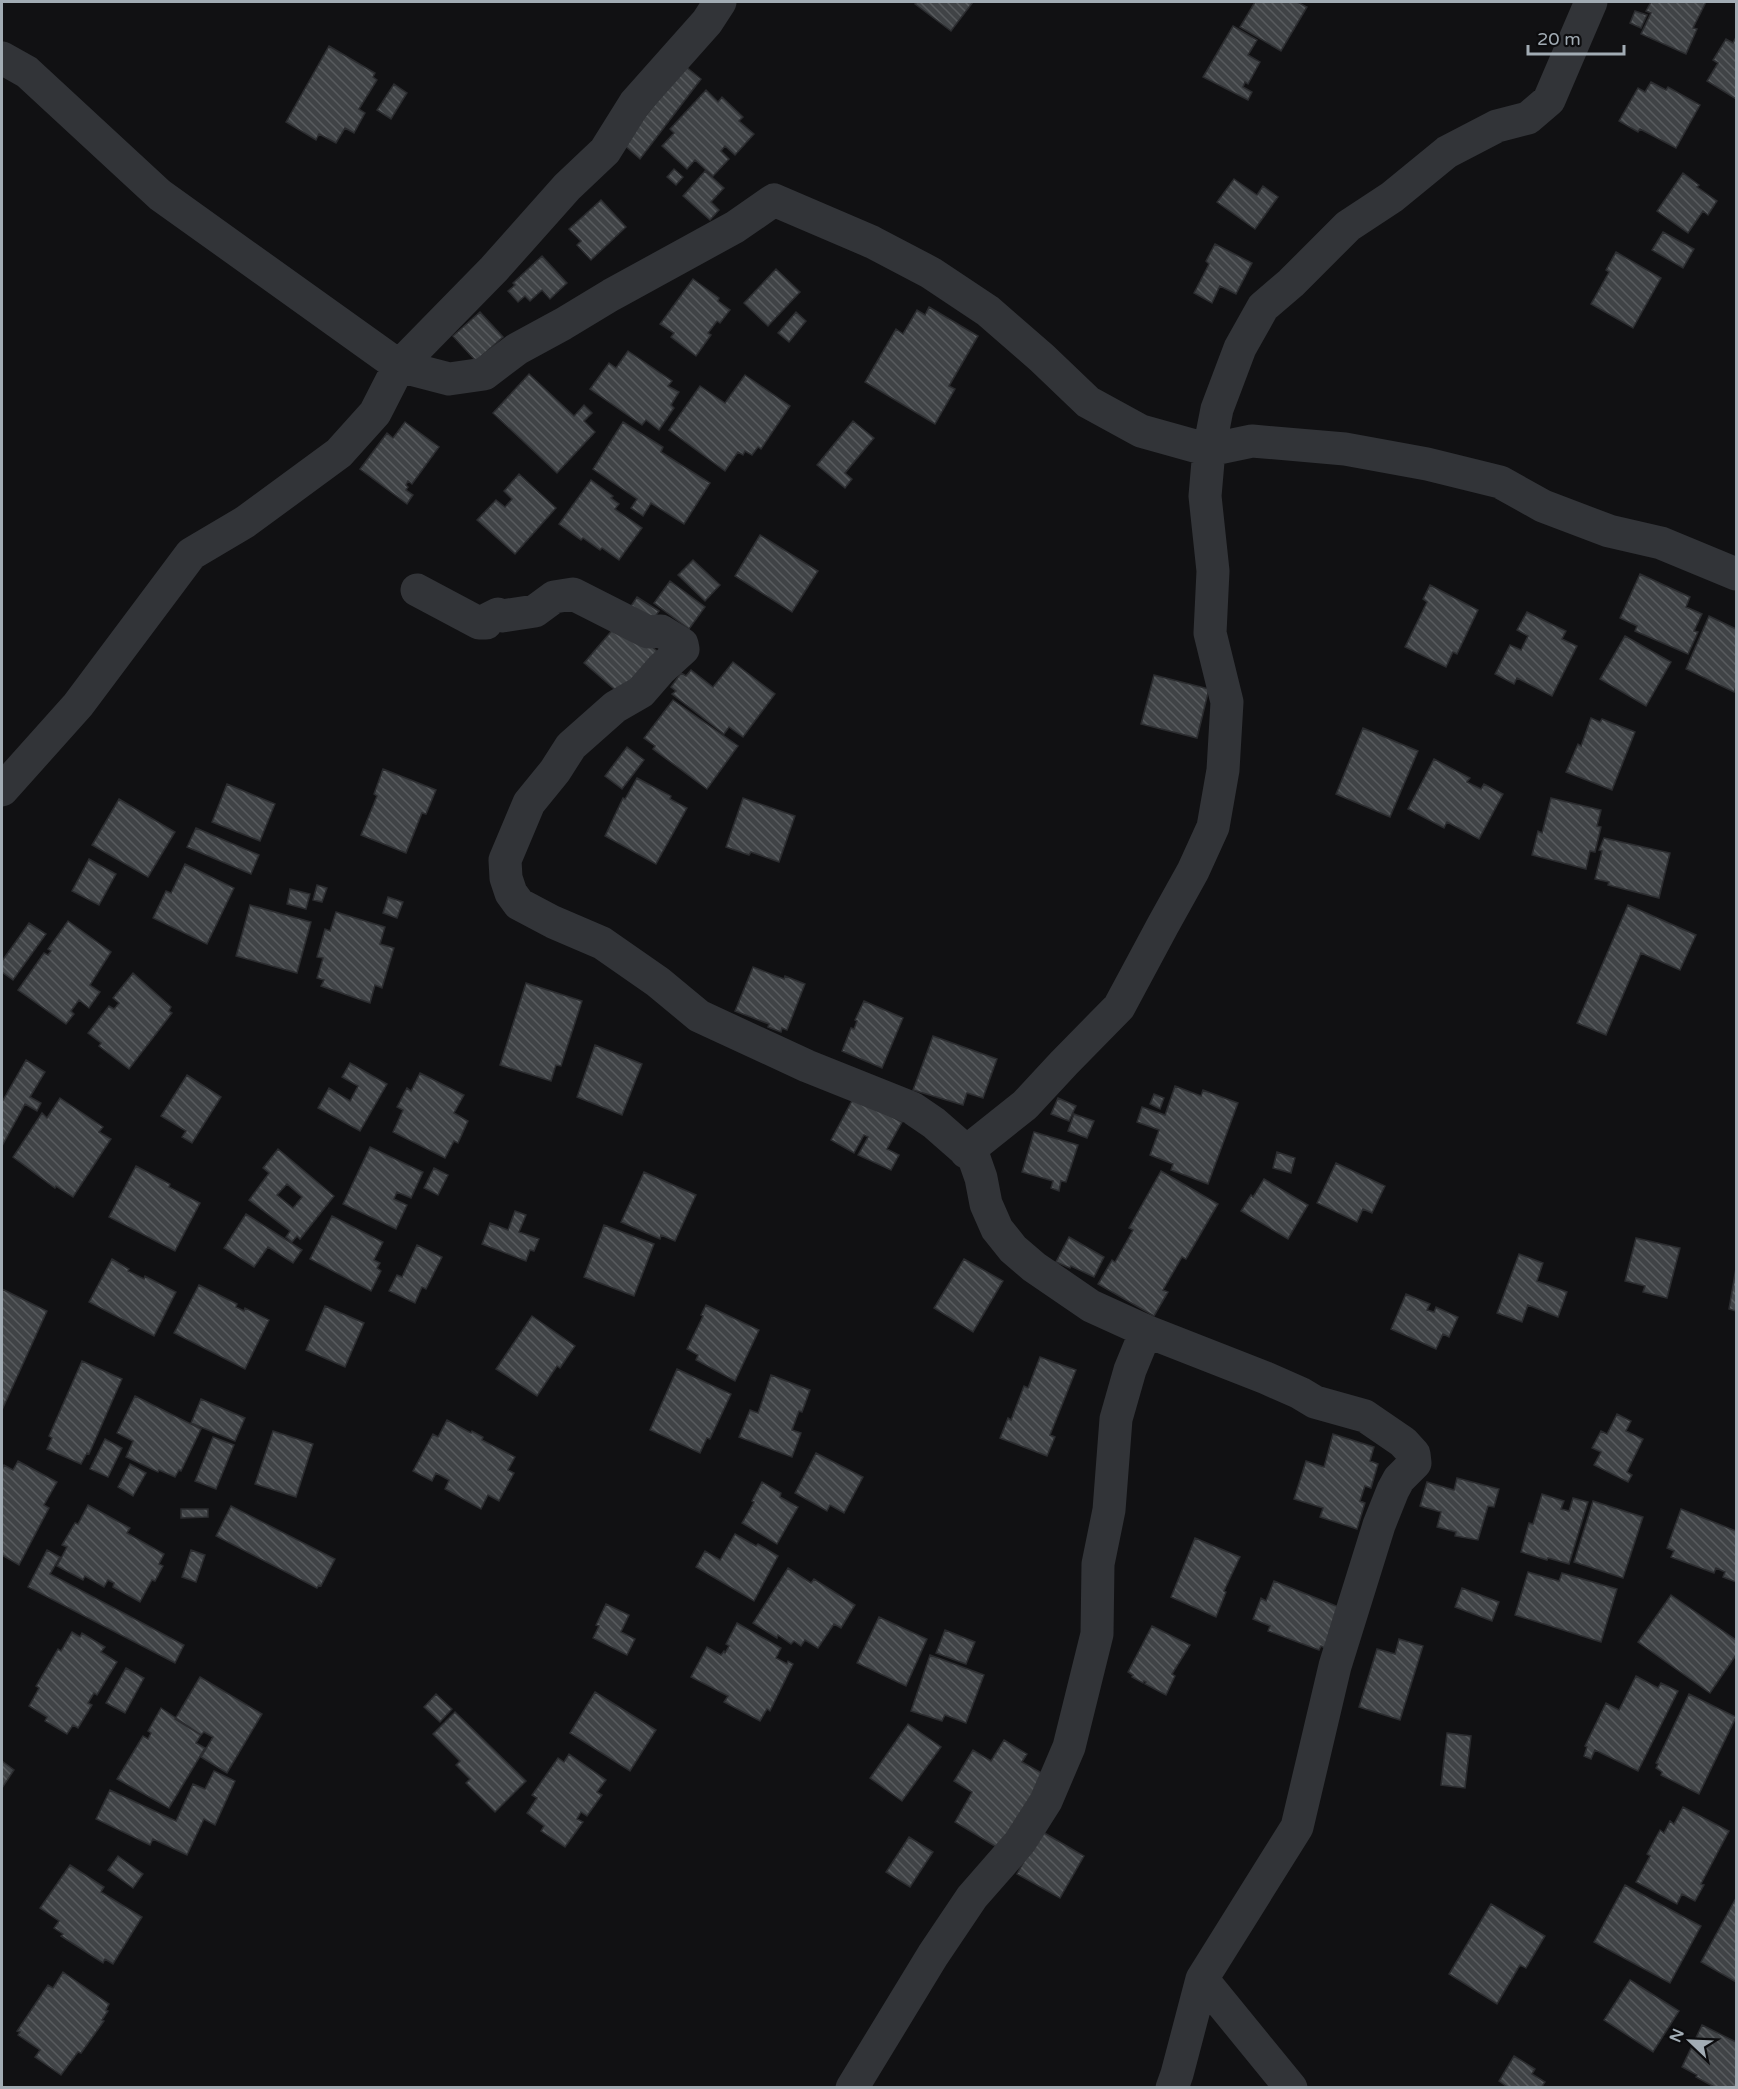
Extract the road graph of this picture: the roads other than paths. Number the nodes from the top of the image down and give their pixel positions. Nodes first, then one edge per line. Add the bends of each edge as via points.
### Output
1 (720, 2) edge
2 (1591, 2) edge
3 (2, 58) edge
4 (399, 366) junction
5 (1209, 450) junction
6 (1737, 574) edge
7 (417, 590) dead end
8 (2, 790) edge
9 (966, 1152) junction
10 (1146, 1331) junction
11 (1202, 1979) junction
12 (852, 2088) edge
13 (1172, 2088) edge
14 (1291, 2088) edge

1 - 4 street via 635,103 606,151 567,187
2 - 5 street via 1549,100 1528,118 1497,126 1447,152 1392,197 1348,226 1263,307 1240,348 1217,409
3 - 4 street via 27,72 160,195
4 - 5 street via 449,379 484,374 517,349 735,227 774,200 872,242 931,273 988,311 1088,402 1141,431
4 - 8 street via 375,412 339,453 245,522 191,554 78,705
5 - 6 street via 1252,441 1345,449 1427,464 1500,482 1543,506 1608,531 1661,543
5 - 9 street via 1205,496 1213,570 1210,633 1227,702 1213,827 1193,872 1119,1007 1025,1105
7 - 9 street via 479,623 498,614 535,611 554,597 573,594 648,632 661,631 682,644 684,649 641,692 615,707 571,746 529,803 505,860 511,893 531,912 602,943 699,1016 807,1066 912,1108
9 - 10 street via 978,1167 986,1204 997,1228 1013,1250 1091,1306
10 - 11 street via 1245,1368 1315,1402 1365,1416 1403,1442 1414,1454 1415,1463 1393,1490 1372,1546 1335,1666 1297,1827
10 - 12 street via 1116,1419 1109,1510 1098,1564 1097,1634 1069,1747 1046,1801 1020,1842 972,1897
11 - 13 street
11 - 14 street

